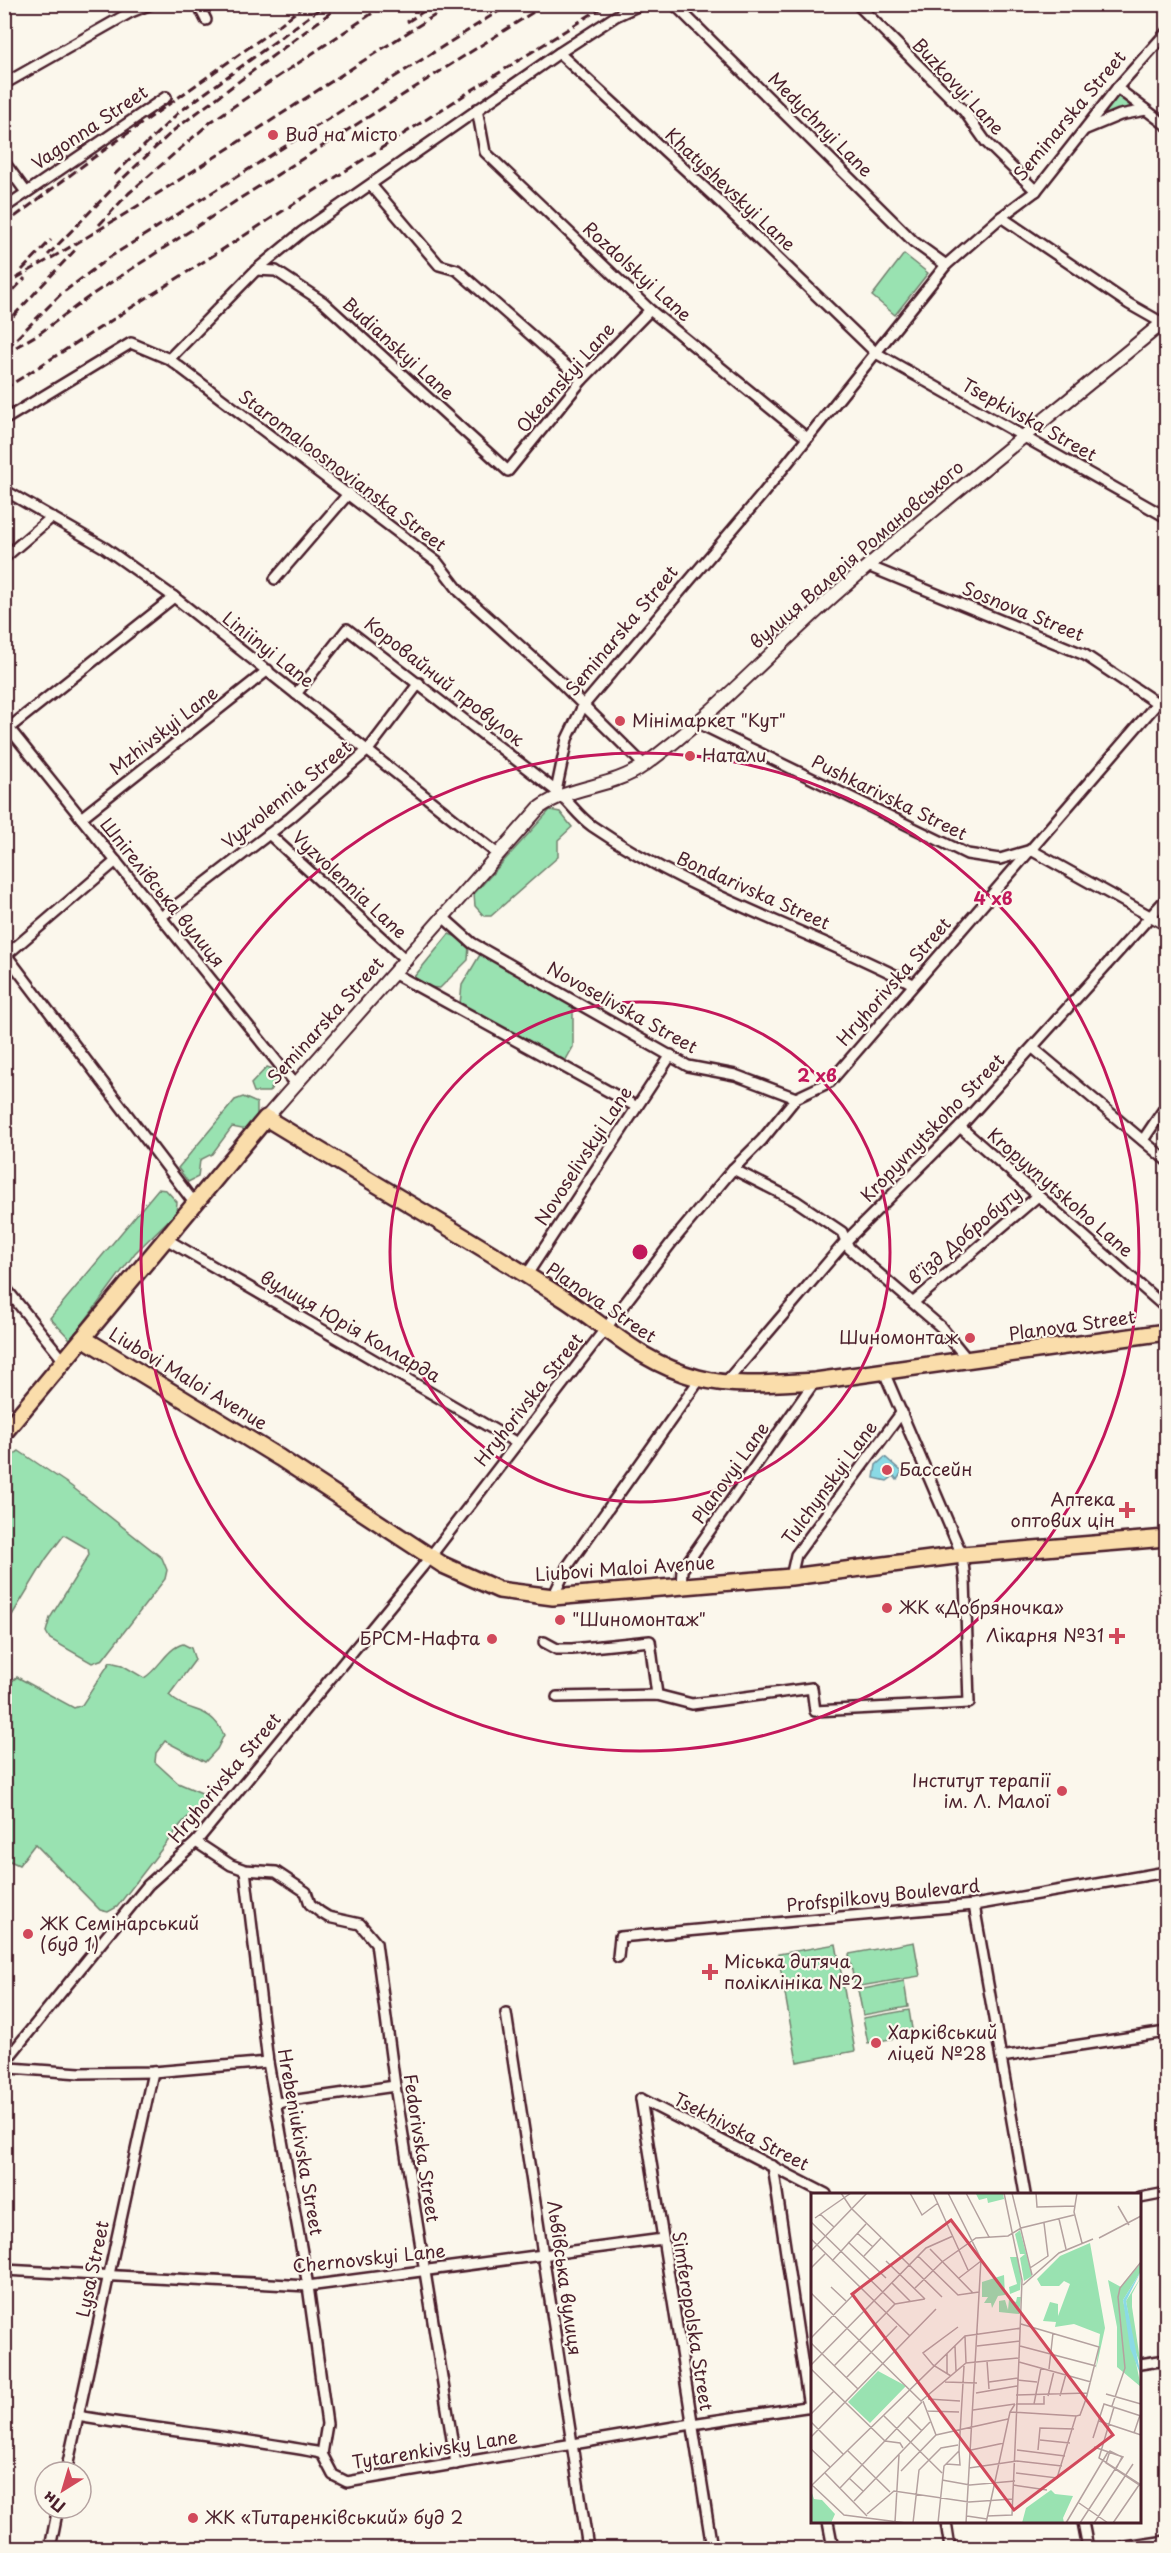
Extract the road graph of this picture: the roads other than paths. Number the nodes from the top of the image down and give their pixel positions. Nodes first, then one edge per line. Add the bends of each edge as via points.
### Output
1 (151, 4) edge
2 (198, 4) edge
3 (642, 4) edge
4 (674, 4) edge
5 (857, 4) edge
6 (206, 20) dead end
7 (1167, 33) edge
8 (559, 53) junction
9 (4, 84) edge
10 (1117, 88) junction
11 (166, 97) dead end
12 (477, 109) junction
13 (1146, 110) junction
14 (1167, 125) edge
15 (1084, 129) junction
16 (4, 162) edge
17 (371, 185) junction
18 (1036, 191) junction
19 (26, 192) junction
20 (4, 208) edge
21 (1001, 217) junction
22 (946, 265) junction
23 (256, 270) junction
24 (650, 310) junction
25 (1165, 323) edge
26 (876, 353) junction
27 (169, 359) junction
28 (582, 380) junction
29 (4, 420) edge
30 (1025, 437) junction
31 (807, 438) junction
32 (508, 471) joint
33 (4, 490) edge
34 (349, 493) junction
35 (1167, 516) edge
36 (52, 517) junction
37 (4, 558) edge
38 (868, 566) junction
39 (275, 579) dead end
40 (174, 597) junction
41 (268, 670) junction
42 (419, 683) junction
43 (1167, 693) edge
44 (296, 694) junction
45 (1157, 703) junction
46 (583, 706) junction
47 (696, 722) junction
48 (7, 725) edge
49 (368, 750) junction
50 (644, 765) junction
51 (558, 792) junction
52 (81, 818) junction
53 (269, 834) junction
54 (1031, 850) junction
55 (499, 855) junction
56 (116, 861) junction
57 (1167, 899) edge
58 (160, 917) junction
59 (1151, 917) junction
60 (444, 918) junction
61 (1167, 924) edge
62 (5, 955) edge
63 (407, 961) junction
64 (395, 974) junction
65 (913, 984) junction
66 (1033, 1048) junction
67 (671, 1055) junction
68 (295, 1084) junction
69 (796, 1098) junction
70 (1167, 1106) edge
71 (637, 1107) junction
72 (266, 1118) junction
73 (960, 1127) junction
74 (1143, 1140) junction
75 (1167, 1160) edge
76 (733, 1168) junction
77 (1038, 1196) junction
78 (195, 1204) junction
79 (166, 1239) junction
80 (846, 1241) junction
81 (526, 1276) junction
82 (4, 1286) edge
83 (914, 1302) junction
84 (1167, 1308) edge
85 (605, 1329) junction
86 (1167, 1332) edge
87 (83, 1338) junction
88 (967, 1359) junction
89 (64, 1361) junction
90 (884, 1372) junction
91 (700, 1379) junction
92 (815, 1380) junction
93 (726, 1382) junction
94 (902, 1412) junction
95 (4, 1433) edge
96 (517, 1443) junction
97 (1167, 1538) edge
98 (962, 1555) junction
99 (429, 1558) junction
100 (791, 1577) junction
101 (681, 1587) junction
102 (553, 1597) junction
103 (544, 1642) dead end
104 (657, 1695) junction
105 (556, 1697) dead end
106 (196, 1842) junction
107 (245, 1870) junction
108 (1167, 1872) edge
109 (974, 1905) junction
110 (618, 1957) dead end
111 (506, 2013) dead end
112 (1167, 2032) edge
113 (1001, 2057) junction
114 (268, 2062) junction
115 (5, 2063) edge
116 (153, 2072) junction
117 (394, 2086) junction
118 (641, 2099) joint
119 (276, 2103) junction
120 (773, 2166) junction
121 (824, 2193) edge
122 (1026, 2193) edge
123 (1167, 2193) edge
124 (1141, 2198) edge
125 (663, 2240) junction
126 (544, 2256) junction
127 (4, 2271) edge
128 (424, 2271) junction
129 (109, 2275) junction
130 (308, 2286) junction
131 (1167, 2360) edge
132 (1141, 2364) edge
133 (811, 2407) edge
134 (78, 2416) junction
135 (692, 2424) junction
136 (571, 2445) junction
137 (322, 2454) junction
138 (69, 2460) edge
139 (456, 2464) junction
140 (56, 2520) edge
141 (828, 2523) edge
142 (946, 2523) edge
143 (1083, 2523) edge
144 (1167, 2541) edge
145 (50, 2548) edge
146 (588, 2548) edge
147 (712, 2548) edge
148 (832, 2548) edge
149 (950, 2548) edge
150 (1088, 2548) edge
151 (1120, 2548) edge

1 - 9 street
2 - 6 street
3 - 8 street
4 - 22 street, Medychnyi Lane via 914,242
5 - 18 street, Buzkovyi Lane via 964,111 986,141
7 - 10 street, Seminarska Street
8 - 12 street
8 - 26 street, Khatyshevskyi Lane via 721,202
10 - 13 street
10 - 15 street, Seminarska Street
11 - 19 street, Vagonna Street
12 - 17 street
12 - 24 street, Rozdolskyi Lane via 484,152
13 - 14 street
13 - 15 street
15 - 18 street, Seminarska Street
16 - 19 street
17 - 23 street via 302,232
17 - 28 street via 439,265 457,270
18 - 21 street, Seminarska Street
19 - 20 street, Vagonna Street
21 - 22 street, Seminarska Street
21 - 25 street via 1129,304
22 - 26 street, Seminarska Street
23 - 27 street
23 - 32 street, Budianskyi Lane via 276,271 322,302
24 - 28 street, Okeanskyi Lane
24 - 31 street, Rozdolskyi Lane
25 - 30 street, вулиця Валерія Романовського
26 - 30 street, Tsepkivska Street
26 - 31 street, Seminarska Street
27 - 29 street, Staromaloosnovianska Street via 131,343
27 - 34 street, Staromaloosnovianska Street
28 - 32 street, Okeanskyi Lane
30 - 35 street, Tsepkivska Street
30 - 38 street, вулиця Валерія Романовського
31 - 46 street, Seminarska Street
33 - 36 street, Liniinyi Lane
34 - 39 street
34 - 46 street, Staromaloosnovianska Street via 437,562 460,592
36 - 37 street
36 - 40 street, Liniinyi Lane via 105,548
38 - 45 street, Sosnova Street via 1085,655
38 - 47 street, вулиця Валерія Романовського
40 - 41 street, Liniinyi Lane
40 - 48 street
41 - 44 street, Liniinyi Lane
41 - 52 street, Mzhivskyi Lane
42 - 44 street, Коровайний провулок via 347,629
42 - 49 street, Vyzvolennia Street
42 - 51 street, Коровайний провулок
43 - 45 street, Hryhorivska Street
44 - 49 street, Liniinyi Lane
45 - 54 street, Hryhorivska Street
46 - 50 street, Staromaloosnovianska Street
46 - 51 street, Seminarska Street via 567,739
47 - 50 street, вулиця Валерія Романовського
47 - 54 street, Pushkarivska Street via 967,854 1000,860
48 - 52 street, Шпігелівська вулиця
49 - 53 street, Vyzvolennia Street
49 - 55 street, Liniinyi Lane
50 - 51 street, вулиця Валерія Романовського via 625,775
51 - 55 street, Seminarska Street
51 - 65 street, Bondarivska Street via 590,825 689,884 857,955
52 - 56 street, Шпігелівська вулиця
53 - 58 street, Vyzvolennia Street
53 - 63 street, Vyzvolennia Lane
54 - 59 street
54 - 65 street, Hryhorivska Street
55 - 60 street, Seminarska Street
56 - 58 street, Шпігелівська вулиця
56 - 62 street
57 - 59 street, Kropyvnytskoho Street
58 - 68 street, Шпігелівська вулиця
59 - 61 street
59 - 66 street, Kropyvnytskoho Street
60 - 63 street, Seminarska Street
60 - 67 street, Novoselivska Street via 472,943
62 - 78 street
63 - 64 street, Seminarska Street
64 - 68 street, Seminarska Street
64 - 71 street
65 - 69 street, Hryhorivska Street via 830,1082
66 - 73 street, Kropyvnytskoho Street
66 - 74 street
67 - 69 street, Novoselivska Street via 688,1066 735,1075
67 - 71 street, Novoselivskyi Lane
68 - 72 street, Seminarska Street
69 - 76 street, Hryhorivska Street
70 - 74 street
71 - 81 street, Novoselivskyi Lane
72 - 78 main road, Seminarska Street
72 - 81 main road, Planova Street
73 - 77 street, Kropyvnytskoho Lane
73 - 80 street, Kropyvnytskoho Street
74 - 75 street
76 - 80 street via 796,1201 842,1232
76 - 85 street, Hryhorivska Street
77 - 83 street, в'їзд Добробуту
77 - 84 street, Kropyvnytskoho Lane
78 - 79 main road, Seminarska Street
79 - 87 main road, Seminarska Street
79 - 96 street, вулиця Юрія Колларда
80 - 83 street via 849,1248
80 - 93 street, Kropyvnytskoho Street
81 - 85 main road, Planova Street
82 - 89 street
83 - 88 street
85 - 91 main road, Planova Street via 633,1351
85 - 96 street, Hryhorivska Street
86 - 88 main road, Planova Street
87 - 89 main road, Seminarska Street
87 - 99 main road, Liubovi Maloi Avenue via 280,1458
88 - 90 main road, Planova Street
89 - 95 main road, Seminarska Street
90 - 92 main road, Planova Street
90 - 94 street
91 - 93 main road, Planova Street
91 - 102 street via 567,1567
92 - 93 main road, Planova Street
92 - 101 street, Planovyi Lane via 682,1570
94 - 98 street
94 - 100 street, Tulchynskyi Lane via 796,1555
96 - 99 street, Hryhorivska Street
97 - 98 main road, Liubovi Maloi Avenue
98 - 100 main road, Liubovi Maloi Avenue
98 - 104 street via 969,1703 815,1712 812,1688 692,1704
99 - 102 main road, Liubovi Maloi Avenue via 499,1590
99 - 106 street, Hryhorivska Street
100 - 101 main road, Liubovi Maloi Avenue
101 - 102 main road, Liubovi Maloi Avenue
103 - 104 street via 556,1649 572,1649 650,1641
104 - 105 street
106 - 107 street
106 - 115 street, Hryhorivska Street via 148,1885
107 - 114 street, Hrebeniukivska Street
107 - 117 street, Fedorivska Street via 276,1872 306,1892 310,1904 320,1912 360,1924 376,1943
108 - 109 street, Profspilkovy Boulevard
109 - 110 street, Profspilkovy Boulevard via 620,1937
109 - 113 street
111 - 126 street, Львівська вулиця
112 - 113 street
113 - 122 street
114 - 116 street
114 - 119 street, Hrebeniukivska Street
115 - 116 street via 10,2068 80,2073
116 - 129 street, Lysa Street
117 - 119 street
117 - 128 street, Fedorivska Street
118 - 120 street, Tsekhivska Street
118 - 125 street, Simferopolska Street
119 - 130 street, Hrebeniukivska Street
120 - 121 street, Tsekhivska Street
120 - 133 street
123 - 124 street
125 - 126 street, Chernovskyi Lane
125 - 135 street, Simferopolska Street
126 - 128 street, Chernovskyi Lane
126 - 136 street, Львівська вулиця
127 - 129 street, Chernovskyi Lane
128 - 130 street, Chernovskyi Lane
128 - 139 street, Fedorivska Street
129 - 130 street, Chernovskyi Lane
129 - 134 street, Lysa Street
130 - 137 street, Hrebeniukivska Street via 327,2424
131 - 132 street
133 - 135 street, Tytarenkivsky Lane
134 - 137 street via 243,2438
134 - 138 street, Lysa Street
135 - 136 street, Tytarenkivsky Lane
135 - 147 street, Simferopolska Street
136 - 139 street, Tytarenkivsky Lane
136 - 146 street, Львівська вулиця
137 - 139 street, Tytarenkivsky Lane via 333,2475 347,2482
140 - 145 street
141 - 148 street
142 - 149 street
143 - 150 street
144 - 151 street

